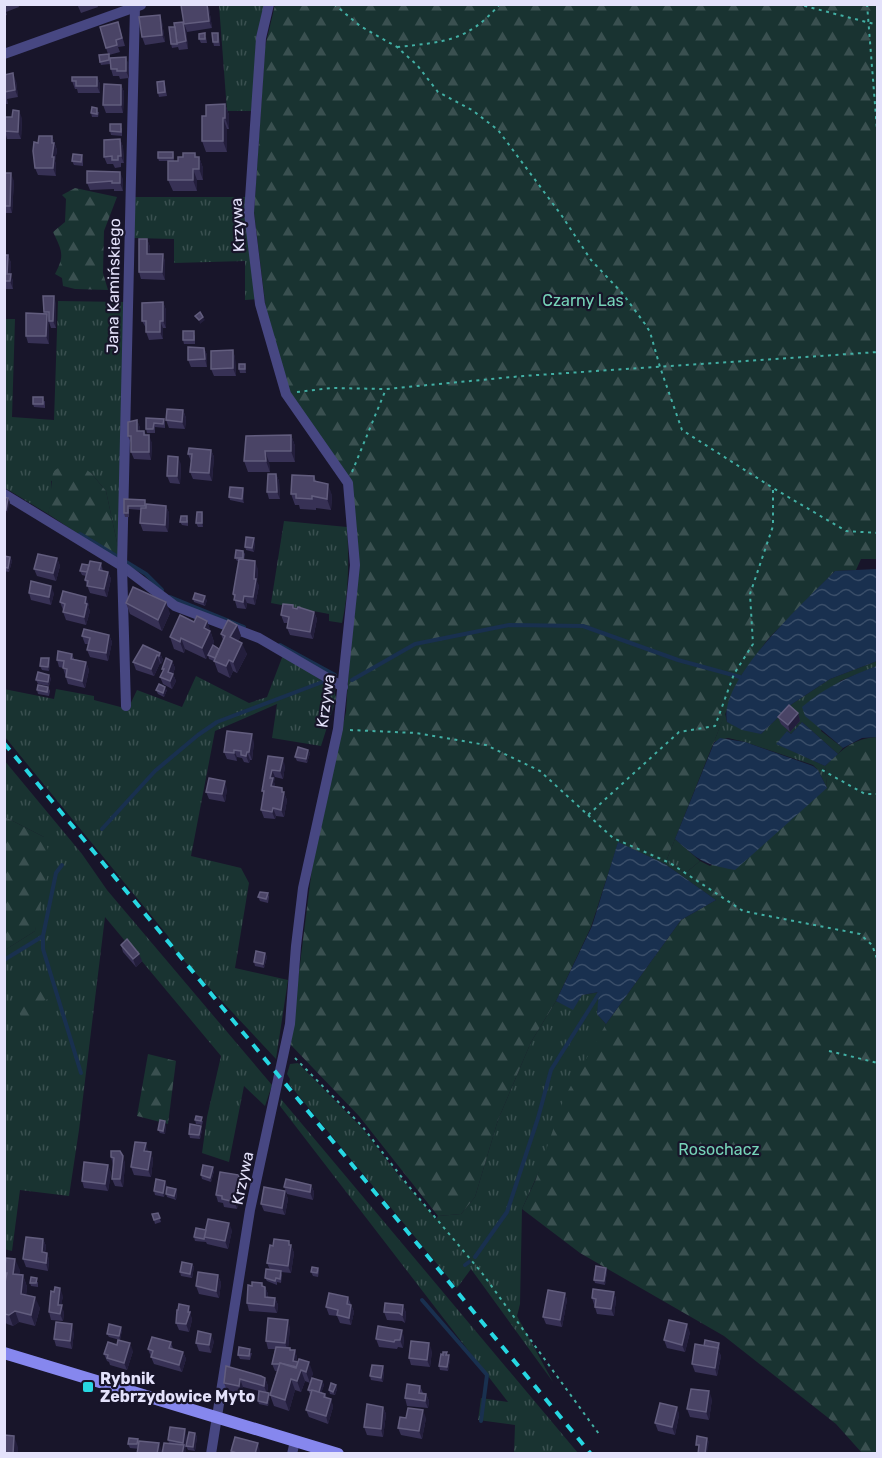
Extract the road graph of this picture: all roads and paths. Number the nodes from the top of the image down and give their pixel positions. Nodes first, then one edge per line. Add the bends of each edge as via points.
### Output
1 (270, 4) edge
2 (334, 4) edge
3 (500, 4) edge
4 (797, 4) edge
5 (867, 4) edge
6 (138, 5) edge
7 (869, 22) junction
8 (878, 25) edge
9 (397, 47) junction
10 (4, 54) edge
11 (878, 142) edge
12 (878, 352) edge
13 (660, 368) junction
14 (386, 389) junction
15 (286, 394) junction
16 (348, 483) junction
17 (773, 488) junction
18 (4, 494) edge
19 (878, 533) edge
20 (122, 567) junction
21 (343, 687) junction
22 (126, 706) dead end
23 (346, 730) dead end
24 (822, 770) dead end
25 (878, 794) edge
26 (588, 815) junction
27 (878, 961) edge
28 (829, 1051) dead end
29 (284, 1054) junction
30 (878, 1063) edge
31 (4, 1353) edge
32 (217, 1418) junction
33 (599, 1434) dead end
34 (294, 1447) edge
35 (211, 1454) edge
36 (338, 1454) edge

1 - 15 street, Krzywa via 261,38 249,213 260,304
2 - 9 path via 360,26
3 - 9 path via 480,25 457,39
4 - 7 path
5 - 7 path
6 - 10 street
6 - 20 street, Jana Kamińskiego
7 - 8 path
7 - 11 path
9 - 13 path via 438,92 498,130 591,260 639,313 650,332
12 - 13 path
13 - 14 path
13 - 17 path via 682,430
14 - 15 path via 331,388
14 - 16 path
15 - 16 street, Krzywa
16 - 21 street, Krzywa via 355,565
17 - 19 path via 846,531
17 - 26 path via 773,526 750,594 753,644 734,674 715,726 679,732
18 - 20 street
20 - 21 street via 174,606 259,638
20 - 22 street, Jana Kamińskiego
21 - 29 street, Krzywa via 338,729 303,888
23 - 26 path via 416,733 486,745 540,771
24 - 25 path via 865,794
26 - 27 path via 613,838 670,863 744,911 860,934 872,945
28 - 30 path
29 - 32 street, Krzywa via 250,1210
29 - 33 path via 298,1060 362,1126 482,1273
31 - 32 street
32 - 34 street
32 - 35 street, Krzywa
34 - 36 street

